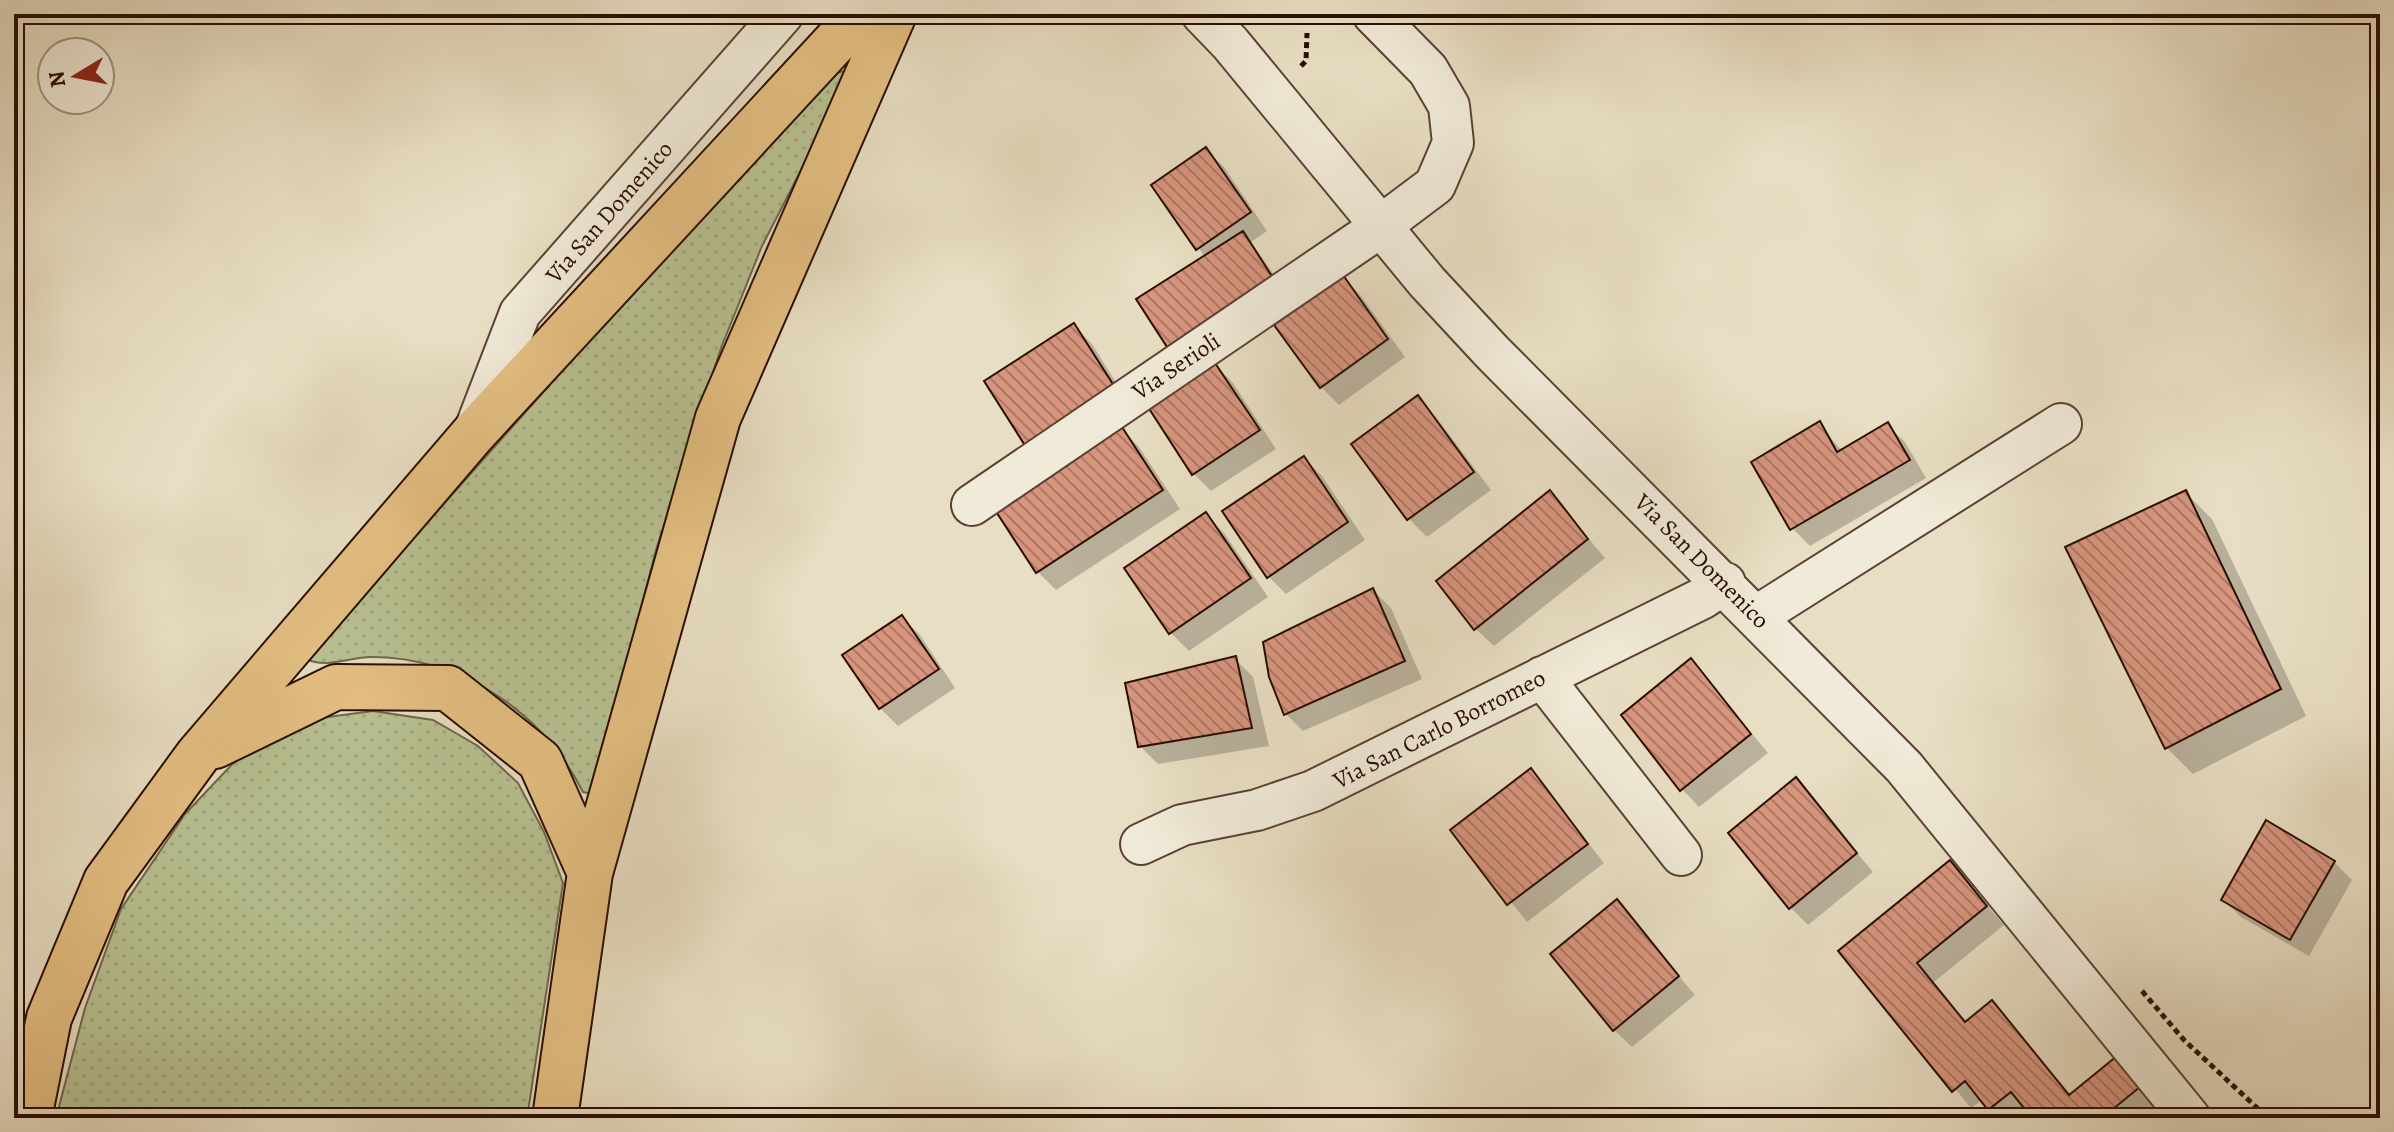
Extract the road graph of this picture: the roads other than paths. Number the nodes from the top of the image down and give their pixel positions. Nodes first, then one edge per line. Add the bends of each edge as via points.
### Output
1 (783, 14) edge
2 (861, 14) edge
3 (894, 14) edge
4 (1202, 14) edge
5 (1373, 14) edge
6 (1380, 226) junction
7 (2061, 424) dead end
8 (474, 433) junction
9 (972, 505) dead end
10 (1725, 583) junction
11 (1757, 616) junction
12 (1542, 677) junction
13 (198, 755) junction
14 (1141, 844) dead end
15 (1681, 855) dead end
16 (590, 873) junction
17 (29, 1118) edge
18 (555, 1118) edge
19 (2190, 1118) edge

1 - 8 street, Via San Domenico via 520,313
2 - 8 main road
3 - 16 main road via 718,418
4 - 6 street, Via San Domenico
5 - 6 street, Via Serioli via 1428,70 1449,106 1453,143 1435,185
6 - 9 street, Via Serioli
6 - 10 street, Via San Domenico via 1492,352
7 - 11 street
8 - 13 main road
10 - 11 street, Via San Domenico
10 - 12 street, Via San Carlo Borromeo
11 - 19 street, Via San Domenico via 1904,767
12 - 14 street, Via San Carlo Borromeo via 1313,791 1257,810 1182,825
12 - 15 street
13 - 16 main road via 336,687 448,688 540,761
13 - 17 main road via 106,881 49,1018
16 - 18 main road

